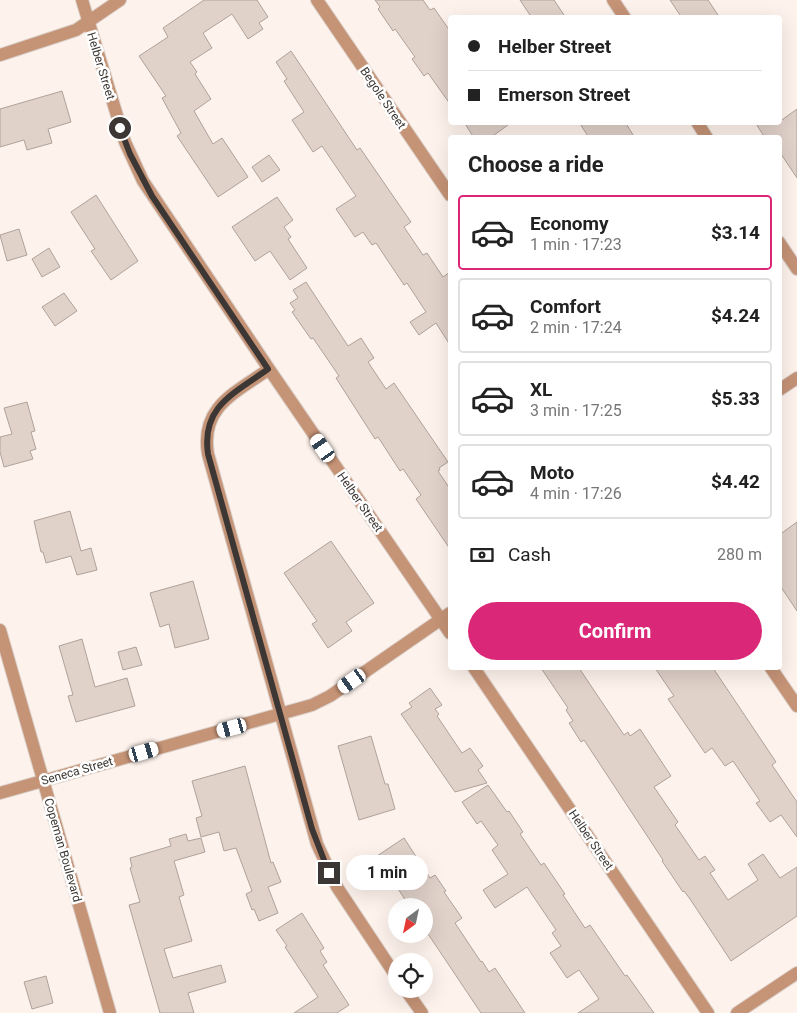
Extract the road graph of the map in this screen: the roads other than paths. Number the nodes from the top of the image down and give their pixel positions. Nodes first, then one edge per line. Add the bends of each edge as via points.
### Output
1 (82, 0) edge
2 (120, 0) edge
3 (317, 0) edge
4 (613, 0) edge
5 (623, 15) edge
6 (88, 23) junction
7 (0, 55) edge
8 (448, 192) edge
9 (782, 246) edge
10 (797, 269) edge
11 (268, 369) junction
12 (797, 378) edge
13 (782, 388) edge
14 (445, 616) edge
15 (0, 630) edge
16 (475, 670) edge
17 (772, 670) edge
18 (797, 706) edge
19 (281, 714) junction
20 (43, 781) junction
21 (0, 793) edge
22 (388, 964) edge
23 (797, 972) edge
24 (411, 998) edge
25 (110, 1013) edge
26 (422, 1013) edge
27 (708, 1013) edge
28 (737, 1013) edge

1 - 6 street, Helber Street
2 - 6 street
3 - 8 street, Begole Street
4 - 5 street
6 - 7 street via 67,34
6 - 11 street, Helber Street via 124,142 136,168
9 - 10 street
11 - 14 street, Helber Street
11 - 19 street via 220,405 208,426 206,443
12 - 13 street
14 - 19 street, Seneca Street via 330,696
15 - 20 street, Copeman Boulevard
16 - 27 street, Helber Street
17 - 18 street
19 - 20 street, Seneca Street
19 - 22 street via 323,859 336,887
20 - 21 street, Seneca Street
20 - 25 street, Copeman Boulevard
23 - 28 street
24 - 26 street

